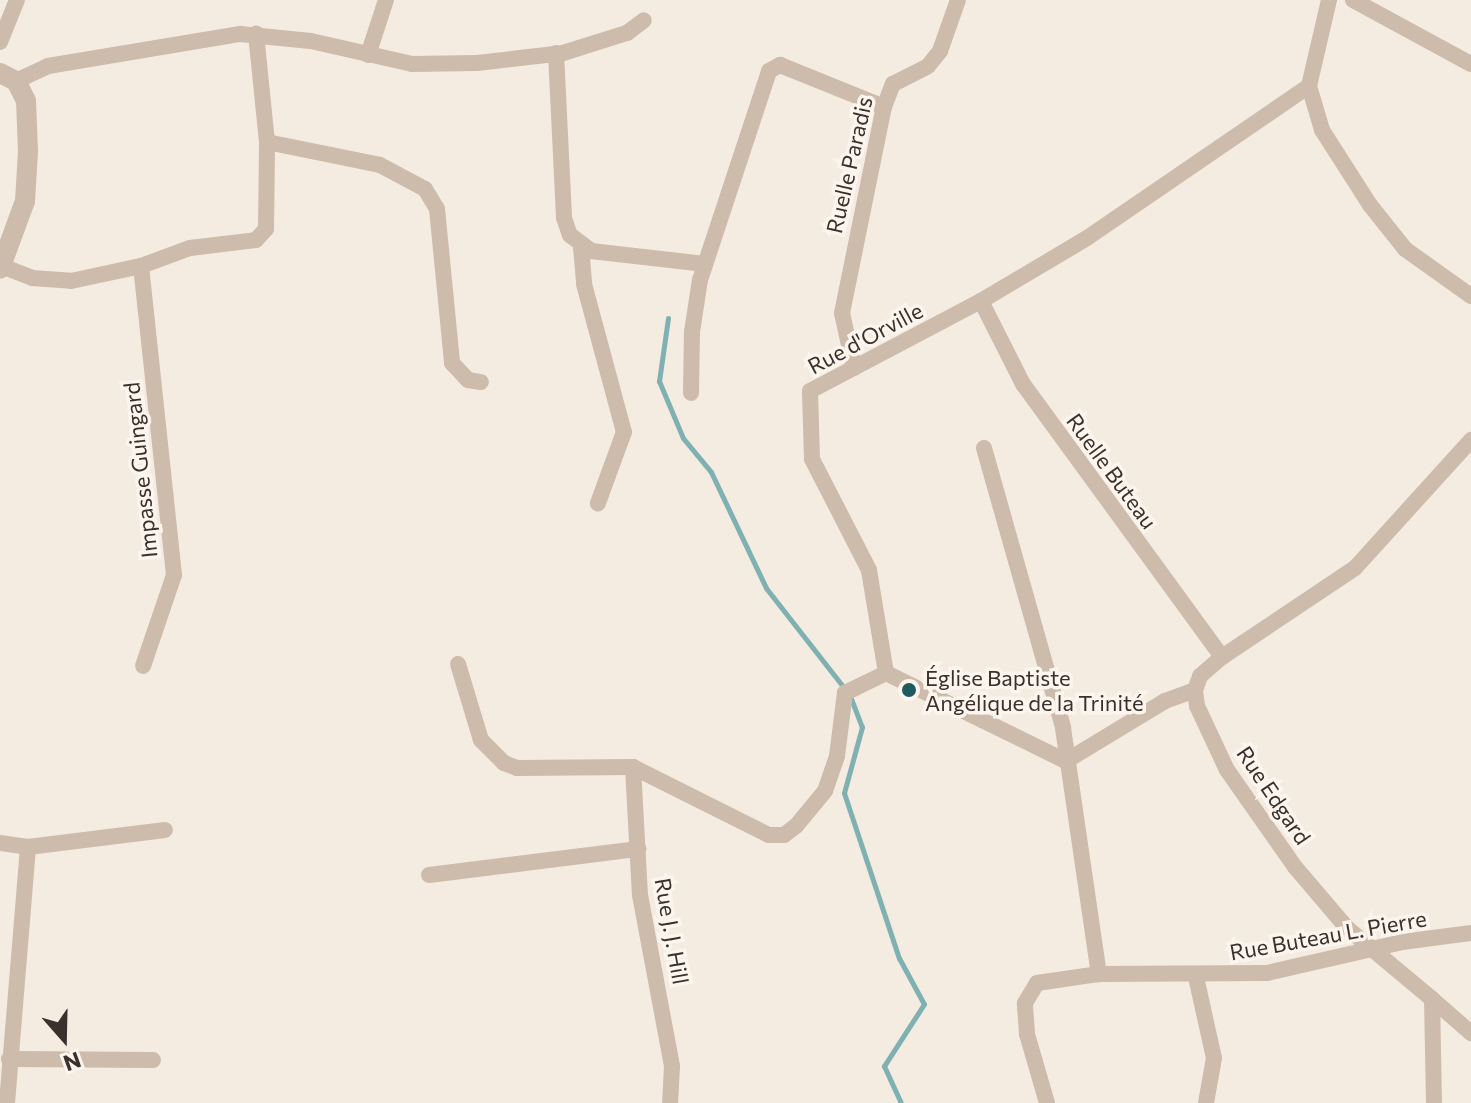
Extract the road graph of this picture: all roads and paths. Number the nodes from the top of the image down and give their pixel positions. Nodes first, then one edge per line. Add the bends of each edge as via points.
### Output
1 (17, 0) edge
2 (386, 0) edge
3 (958, 0) edge
4 (1329, 0) edge
5 (1353, 0) edge
6 (644, 20) dead end
7 (256, 34) junction
8 (0, 42) edge
9 (556, 53) junction
10 (368, 55) junction
11 (1471, 64) edge
12 (8, 77) edge
13 (1309, 86) junction
14 (884, 107) junction
15 (267, 142) junction
16 (581, 247) junction
17 (705, 264) junction
18 (141, 266) junction
19 (2, 268) edge
20 (1471, 296) edge
21 (981, 301) junction
22 (854, 368) junction
23 (481, 382) dead end
24 (691, 393) dead end
25 (1471, 440) edge
26 (984, 448) dead end
27 (598, 503) dead end
28 (1222, 657) junction
29 (458, 664) dead end
30 (143, 666) dead end
31 (886, 673) junction
32 (1195, 690) junction
33 (1066, 761) junction
34 (633, 767) junction
35 (165, 830) dead end
36 (0, 843) edge
37 (28, 847) junction
38 (638, 849) junction
39 (429, 875) dead end
40 (1471, 933) edge
41 (1378, 951) junction
42 (1099, 974) junction
43 (1196, 977) junction
44 (1432, 999) junction
45 (1471, 1033) edge
46 (9, 1059) junction
47 (153, 1060) dead end
48 (7, 1103) edge
49 (670, 1103) edge
50 (1047, 1103) edge
51 (1206, 1103) edge
52 (1434, 1103) edge

1 - 8 street
2 - 10 street
3 - 14 street, Ruelle Paradis via 940,51 928,66 893,84
4 - 13 street
5 - 11 street
6 - 9 street via 627,33
7 - 10 street
7 - 12 street via 48,66
7 - 15 street
9 - 10 street via 412,64
9 - 16 street via 564,218
12 - 19 street via 26,101 28,151 25,201
13 - 20 street via 1322,130 1370,205 1405,249
13 - 21 street, Rue d'Orville via 1087,238
14 - 17 street via 772,66 754,104
14 - 22 street, Ruelle Paradis via 843,300
15 - 18 street via 266,229 256,240 190,248
15 - 23 street via 380,165 425,189 437,209 452,363 468,380
16 - 17 street
16 - 27 street via 584,284 624,432
17 - 24 street via 692,332
18 - 19 street via 71,281 32,278
18 - 30 street, Impasse Guingard via 174,575
21 - 22 street, Rue d'Orville
21 - 28 street, Ruelle Buteau via 1023,384
22 - 31 street, Rue d'Orville via 810,391 812,459 869,570
25 - 28 street via 1355,568
26 - 33 street via 1063,728
28 - 32 street via 1200,676
29 - 34 street via 481,740 504,763 517,768
31 - 33 street
31 - 34 street via 848,692 825,791 784,835 745,825
32 - 33 street via 1165,701
32 - 41 street, Rue Edgard via 1197,706 1227,770 1295,867 1347,928
33 - 42 street
34 - 38 street, Rue J. J. Hill
35 - 37 street
36 - 37 street
37 - 46 street
38 - 39 street
38 - 49 street, Rue J. J. Hill via 640,895 672,1066
40 - 41 street, Rue Buteau L. Pierre via 1402,942
41 - 43 street, Rue Buteau L. Pierre via 1267,973
41 - 44 street, Rue Edgard
42 - 43 street, Rue Buteau L. Pierre
42 - 50 street, Rue Buteau L. Pierre via 1037,983 1025,1003 1027,1034
43 - 51 street via 1214,1058
44 - 45 street, Rue Edgard
44 - 52 street
46 - 47 street
46 - 48 street

